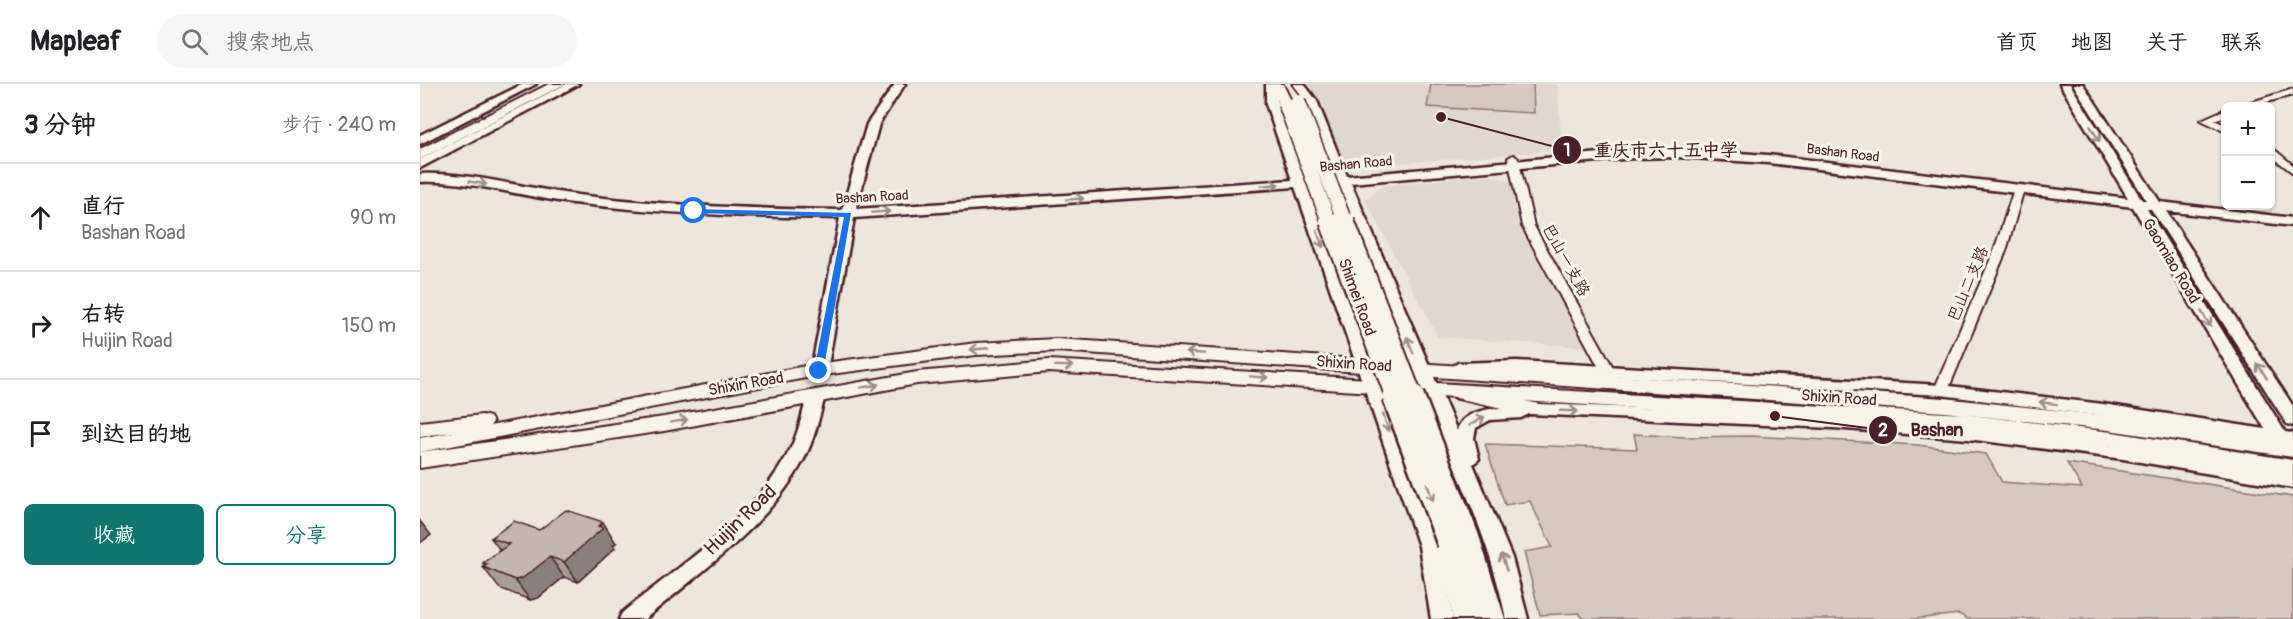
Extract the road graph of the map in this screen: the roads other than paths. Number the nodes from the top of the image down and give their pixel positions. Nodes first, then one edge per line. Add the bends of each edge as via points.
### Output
1 (531, 84) edge
2 (544, 84) edge
3 (559, 84) edge
4 (574, 84) edge
5 (900, 84) edge
6 (1271, 84) edge
7 (1277, 84) edge
8 (2065, 84) edge
9 (2078, 84) edge
10 (2293, 92) edge
11 (1293, 93) edge
12 (2258, 102) edge
13 (2221, 114) edge
14 (458, 121) junction
15 (2221, 127) edge
16 (420, 136) edge
17 (420, 140) edge
18 (420, 147) edge
19 (2275, 153) edge
20 (420, 155) edge
21 (1514, 162) junction
22 (420, 164) edge
23 (2293, 170) edge
24 (1341, 176) junction
25 (420, 178) edge
26 (1299, 179) junction
27 (2019, 189) junction
28 (2135, 200) junction
29 (2154, 202) junction
30 (848, 214) junction
31 (2293, 216) edge
32 (2293, 222) edge
33 (819, 371) junction
34 (1608, 371) junction
35 (1369, 374) junction
36 (1425, 379) junction
37 (1941, 390) junction
38 (816, 396) junction
39 (628, 406) junction
40 (1539, 410) junction
41 (2293, 420) edge
42 (420, 429) edge
43 (621, 432) junction
44 (2288, 442) edge
45 (420, 445) edge
46 (420, 460) edge
47 (420, 469) edge
48 (2290, 477) edge
49 (1477, 492) junction
50 (1459, 541) junction
51 (630, 619) edge
52 (1442, 619) edge
53 (1466, 619) edge
54 (1492, 619) edge
55 (1517, 619) edge

1 - 14 street
2 - 18 main road
3 - 20 main road
4 - 22 street
5 - 30 street via 873,124
6 - 26 street via 1272,104
7 - 11 main road, Shimei Road
8 -> 28 street, Gaomiao Road
9 - 29 street, Gaomiao Road
10 - 12 street
11 - 24 street via 1311,102
11 - 50 main road, Shimei Road, bridge
13 - 15 street via 2206,120
14 - 16 street
14 - 17 street
19 - 23 street
21 - 24 street, Bashan Road
21 - 27 street, Bashan Road via 1634,154 1720,155
21 - 28 street, Bashan Road via 1628,149 1718,150
21 - 34 street, 巴山一支路 via 1528,226
24 - 26 street, Bashan Road
36 -> 24 street
25 -> 30 street, Bashan Road via 445,177 542,195 650,208
30 -> 26 street, Bashan Road
26 -> 35 street
27 - 28 street, Bashan Road
27 - 37 street, 巴山二支路 via 2000,251
28 - 29 street, Bashan Road
28 -> 44 street, Gaomiao Road
29 - 31 street, Bashan Road
29 - 32 street, Bashan Road
41 -> 29 street, Gaomiao Road
30 - 33 street
35 -> 33 main road, Shixin Road via 1056,345 975,349
33 - 39 main road, Shixin Road
34 - 36 street via 1517,366
34 - 37 street
35 - 36 main road, Shixin Road
38 -> 35 main road, Shixin Road via 931,375 1049,366
35 -> 52 street via 1429,546
36 - 40 street
36 - 44 main road, Shixin Road via 1944,405
36 - 48 main road, Shixin Road via 1962,421 2112,439
36 - 49 street
44 -> 37 street
43 -> 38 main road, Shixin Road
38 - 51 street, Huijin Road via 800,448 770,494 738,527
39 - 42 main road
39 - 45 main road, Shixin Road
40 -> 48 street via 1833,422 1968,433
49 -> 40 street via 1465,438 1468,425 1486,415
43 - 46 main road, Shixin Road
43 - 47 main road
55 -> 49 street via 1501,552
50 - 53 main road
50 - 54 main road

